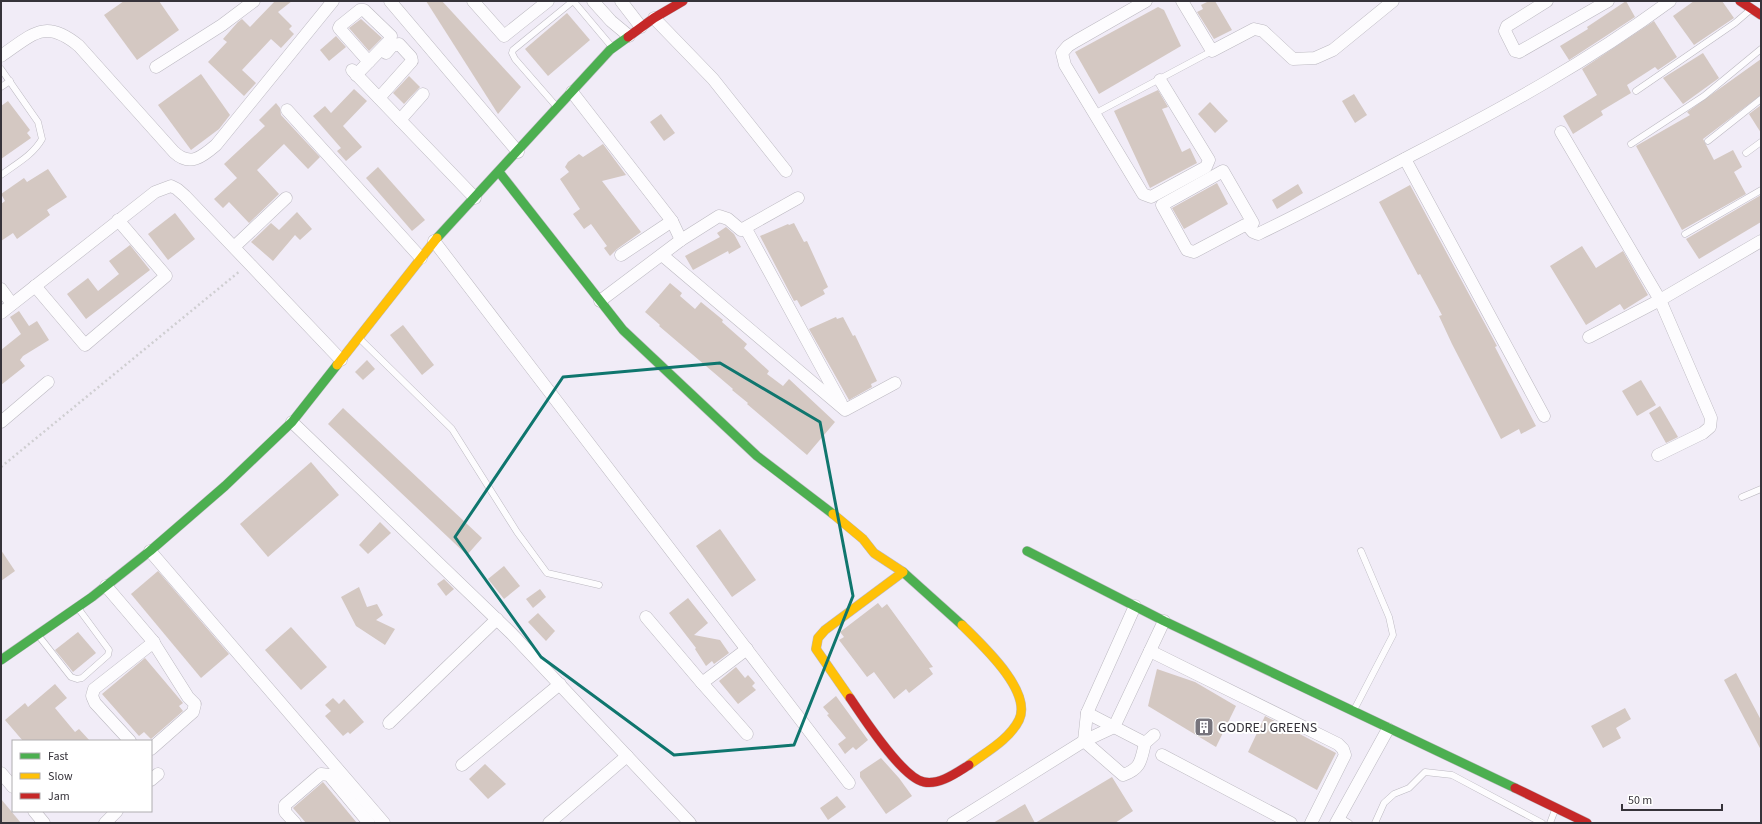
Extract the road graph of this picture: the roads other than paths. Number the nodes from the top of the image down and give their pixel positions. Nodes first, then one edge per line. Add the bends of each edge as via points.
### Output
1 (254, 1) edge
2 (333, 1) edge
3 (390, 1) edge
4 (548, 1) edge
5 (593, 1) edge
6 (622, 1) edge
7 (683, 1) edge
8 (1146, 1) edge
9 (1182, 1) edge
10 (1393, 1) edge
11 (1547, 1) edge
12 (1608, 1) edge
13 (1670, 1) edge
14 (1740, 1) edge
15 (477, 2) edge
16 (1752, 9) junction
17 (1761, 15) edge
18 (654, 18) junction
19 (641, 27) junction
20 (629, 36) junction
21 (613, 48) junction
22 (1761, 49) edge
23 (1212, 50) junction
24 (1, 56) edge
25 (369, 62) dead end
26 (156, 67) dead end
27 (1, 69) edge
28 (357, 75) junction
29 (1160, 80) junction
30 (10, 81) junction
31 (1, 87) edge
32 (1636, 91) dead end
33 (572, 92) junction
34 (423, 94) dead end
35 (379, 98) junction
36 (1761, 99) edge
37 (557, 108) junction
38 (287, 110) dead end
39 (1094, 114) junction
40 (400, 120) junction
41 (1561, 132) dead end
42 (1708, 141) dead end
43 (1761, 142) edge
44 (1631, 144) dead end
45 (518, 152) junction
46 (1746, 153) dead end
47 (1405, 159) junction
48 (786, 171) dead end
49 (499, 172) junction
50 (1, 175) edge
51 (1761, 190) edge
52 (286, 198) dead end
53 (475, 198) junction
54 (798, 198) dead end
55 (118, 220) junction
56 (672, 221) junction
57 (1248, 226) junction
58 (746, 229) junction
59 (1685, 234) dead end
60 (681, 240) junction
61 (434, 241) junction
62 (1761, 241) edge
63 (234, 247) junction
64 (621, 255) dead end
65 (662, 255) junction
66 (421, 258) junction
67 (35, 286) junction
68 (1, 289) edge
69 (1660, 300) junction
70 (600, 302) junction
71 (12, 304) junction
72 (1, 313) edge
73 (1589, 337) dead end
74 (358, 338) junction
75 (341, 360) junction
76 (48, 382) dead end
77 (895, 383) dead end
78 (845, 410) junction
79 (1544, 416) dead end
80 (1, 422) edge
81 (292, 422) junction
82 (1658, 455) dead end
83 (1761, 489) edge
84 (1742, 497) dead end
85 (1027, 551) dead end
86 (1361, 551) dead end
87 (150, 552) junction
88 (903, 572) junction
89 (599, 585) dead end
90 (106, 586) junction
91 (1135, 606) junction
92 (77, 607) junction
93 (646, 617) dead end
94 (497, 619) junction
95 (1164, 621) junction
96 (37, 634) junction
97 (154, 642) junction
98 (747, 649) junction
99 (1150, 652) junction
100 (1, 660) edge
101 (702, 683) junction
102 (560, 684) junction
103 (1353, 711) junction
104 (1087, 713) junction
105 (389, 723) dead end
106 (1114, 727) junction
107 (1388, 729) junction
108 (747, 734) dead end
109 (129, 740) edge
110 (1084, 741) junction
111 (152, 748) edge
112 (1162, 755) dead end
113 (627, 756) junction
114 (462, 765) dead end
115 (1, 774) edge
116 (849, 783) dead end
117 (12, 786) edge
118 (358, 801) junction
119 (1556, 808) junction
120 (35, 812) edge
121 (117, 812) edge
122 (1341, 821) edge
123 (44, 823) edge
124 (105, 823) edge
125 (295, 823) edge
126 (369, 823) edge
127 (384, 823) edge
128 (549, 823) edge
129 (690, 823) edge
130 (953, 823) edge
131 (1291, 823) edge
132 (1311, 823) edge
133 (1375, 823) edge
134 (1542, 823) edge
135 (1550, 823) edge
136 (1587, 823) edge

1 - 26 street via 222,25
2 - 24 street via 216,145 190,161 182,159 174,152 68,37 55,30 43,31 28,37
3 - 45 street
4 - 15 street via 504,36
5 - 20 street
6 - 19 street
7 - 18 main road
8 - 39 street via 1076,41 1062,53 1065,65
9 - 23 street
10 - 23 street via 1333,50 1315,58 1293,59 1263,31 1254,29
11 - 12 street via 1507,26 1505,31 1514,51 1519,52
13 - 47 street via 1595,53 1531,92
14 - 16 main road
16 - 17 main road
16 - 32 lane
18 - 19 main road
18 - 48 street via 713,78
19 - 20 main road
20 - 21 main road
21 - 33 main road
21 - 37 lane via 572,1 513,50 515,59
22 - 44 lane via 1704,96
23 - 29 lane
25 - 28 street
27 - 30 lane
28 - 35 street
28 - 35 street via 395,44 399,44 411,57 411,64
29 - 39 lane
29 - 39 street via 1210,160 1206,167 1150,197 1143,194
30 - 31 lane
30 - 50 lane via 38,122 42,139 37,148
33 - 37 main road
33 - 56 street
34 - 40 street
35 - 40 street
36 - 42 lane
37 - 45 main road
38 - 66 street
40 - 53 street
41 - 69 street
43 - 46 lane
45 - 49 main road
47 - 57 street via 1258,234
47 - 79 street
49 - 53 main road
49 - 70 main road
51 - 59 lane
52 - 63 street
53 - 61 main road
54 - 58 street
55 - 63 street via 155,192 171,186 177,188
55 - 67 street
55 - 67 street via 166,276 85,345
56 - 60 street
56 - 64 street
57 - 57 street via 1245,225 1190,252 1162,205 1223,172 1253,221
58 - 60 street via 741,230 728,219 719,216
58 - 78 street
60 - 65 street
61 - 66 main road
61 - 98 street
62 - 69 street
63 - 75 street
65 - 70 street
65 - 78 street
66 - 74 main road
67 - 71 street
68 - 71 street
69 - 73 street
69 - 82 street via 1711,418 1710,427 1703,433
70 - 88 main road via 623,330 757,456 845,523 874,553
71 - 72 street
74 - 75 main road
74 - 89 lane via 452,429 517,532 547,573
75 - 81 main road
76 - 80 street
77 - 78 street
81 - 87 main road
81 - 94 street
83 - 84 lane
85 - 91 main road
86 - 103 lane via 1389,617 1393,635
87 - 90 main road
87 - 118 street
88 - 88 main road via 825,630 818,638 816,649 888,752 915,780 934,782 955,774 1004,739 1018,724 1022,712 1021,700 1008,678 963,625
90 - 92 main road
90 - 97 street
91 - 95 main road
91 - 104 street
92 - 96 main road
92 - 96 lane via 109,650 108,655 82,678 71,677
93 - 101 street
94 - 102 street
94 - 105 street
95 - 99 street
95 - 103 main road
96 - 100 main road
97 - 109 street via 94,690 92,696 95,703
97 - 111 street via 195,704 193,712
98 - 101 street
98 - 116 street
99 - 106 street
99 - 132 street via 1338,744 1343,749 1345,755
101 - 108 street
102 - 113 street
102 - 114 street
103 - 107 main road
104 - 106 street
104 - 110 street
106 - 110 street
106 - 110 street via 1150,739 1134,772 1123,775
107 - 119 main road
107 - 122 street
110 - 130 street
112 - 131 street
113 - 128 street
113 - 129 street
115 - 117 street
118 - 125 street via 328,775 321,774 285,805 285,812
118 - 126 street
118 - 127 street
119 - 135 lane
119 - 136 main road
120 - 123 street
121 - 124 street
133 - 134 lane via 1384,803 1394,794 1409,788 1425,772 1452,775

